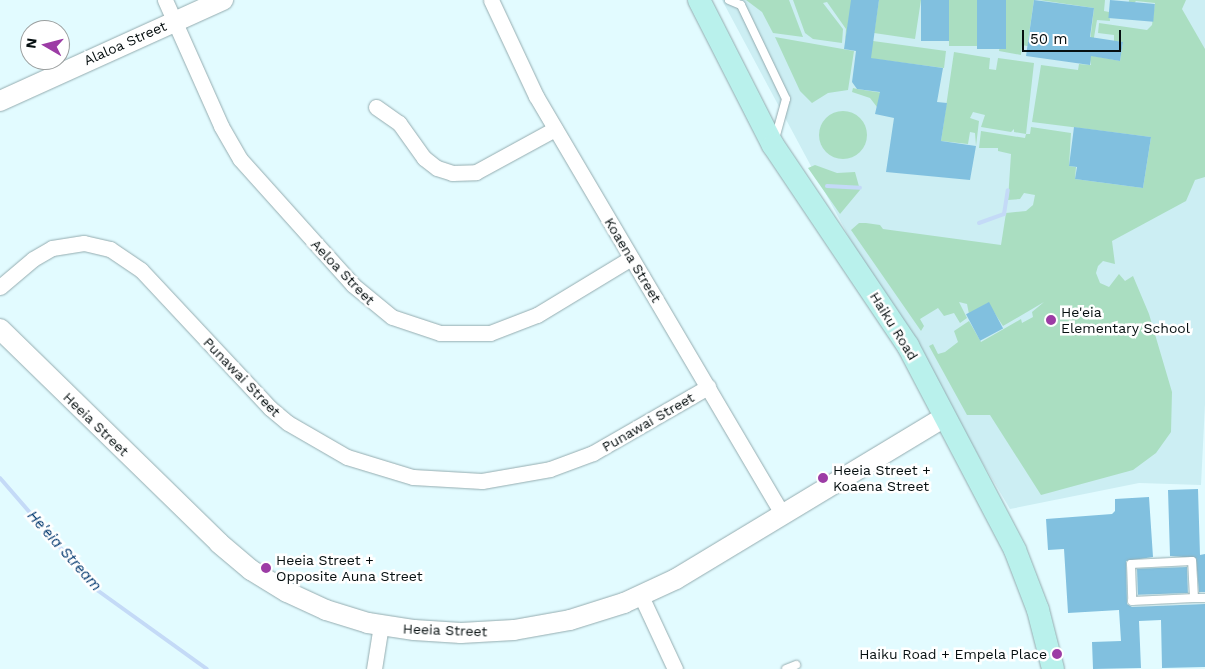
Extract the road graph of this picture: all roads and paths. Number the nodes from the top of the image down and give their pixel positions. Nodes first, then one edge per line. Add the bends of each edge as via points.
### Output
1 (165, 0) edge
2 (224, 0) edge
3 (491, 0) edge
4 (699, 0) edge
5 (729, 0) edge
6 (175, 22) junction
7 (0, 101) edge
8 (376, 106) dead end
9 (555, 129) junction
10 (773, 146) junction
11 (631, 258) junction
12 (0, 287) edge
13 (0, 329) edge
14 (708, 387) junction
15 (946, 417) junction
16 (783, 515) junction
17 (641, 596) junction
18 (1194, 598) junction
19 (1205, 598) edge
20 (381, 625) junction
21 (796, 665) dead end
22 (374, 669) edge
23 (675, 669) edge
24 (786, 669) edge
25 (1054, 669) edge

1 - 6 street, Aeloa Street
2 - 6 street, Alaloa Street
3 - 9 street, Koaena Street
4 - 10 main road, Haiku Road
5 - 10 lane via 740,5 786,99
6 - 7 street, Alaloa Street
6 - 11 street, Aeloa Street via 221,126 240,159 359,291 392,317 440,333 474,335 506,329 537,315
8 - 9 street via 399,123 424,158 437,168 452,173 476,172
9 - 11 street, Koaena Street
10 - 15 main road, Haiku Road via 893,321
11 - 14 street, Koaena Street
12 - 14 street, Punawai Street via 33,259 52,248 84,244 110,249 141,270 270,408 288,422 347,458 429,480 482,481 550,469 593,453
13 - 20 street, Heeia Street via 235,557 269,582 305,601
14 - 16 street, Koaena Street
15 - 16 street, Heeia Street
15 - 25 main road, Haiku Road via 1015,550 1038,610
16 - 17 street, Heeia Street via 676,579
17 - 20 street, Heeia Street via 570,620 514,630 438,632
17 - 23 street
18 - 18 lane via 1192,561 1131,564 1132,601
18 - 19 lane
20 - 22 street
21 - 24 lane

